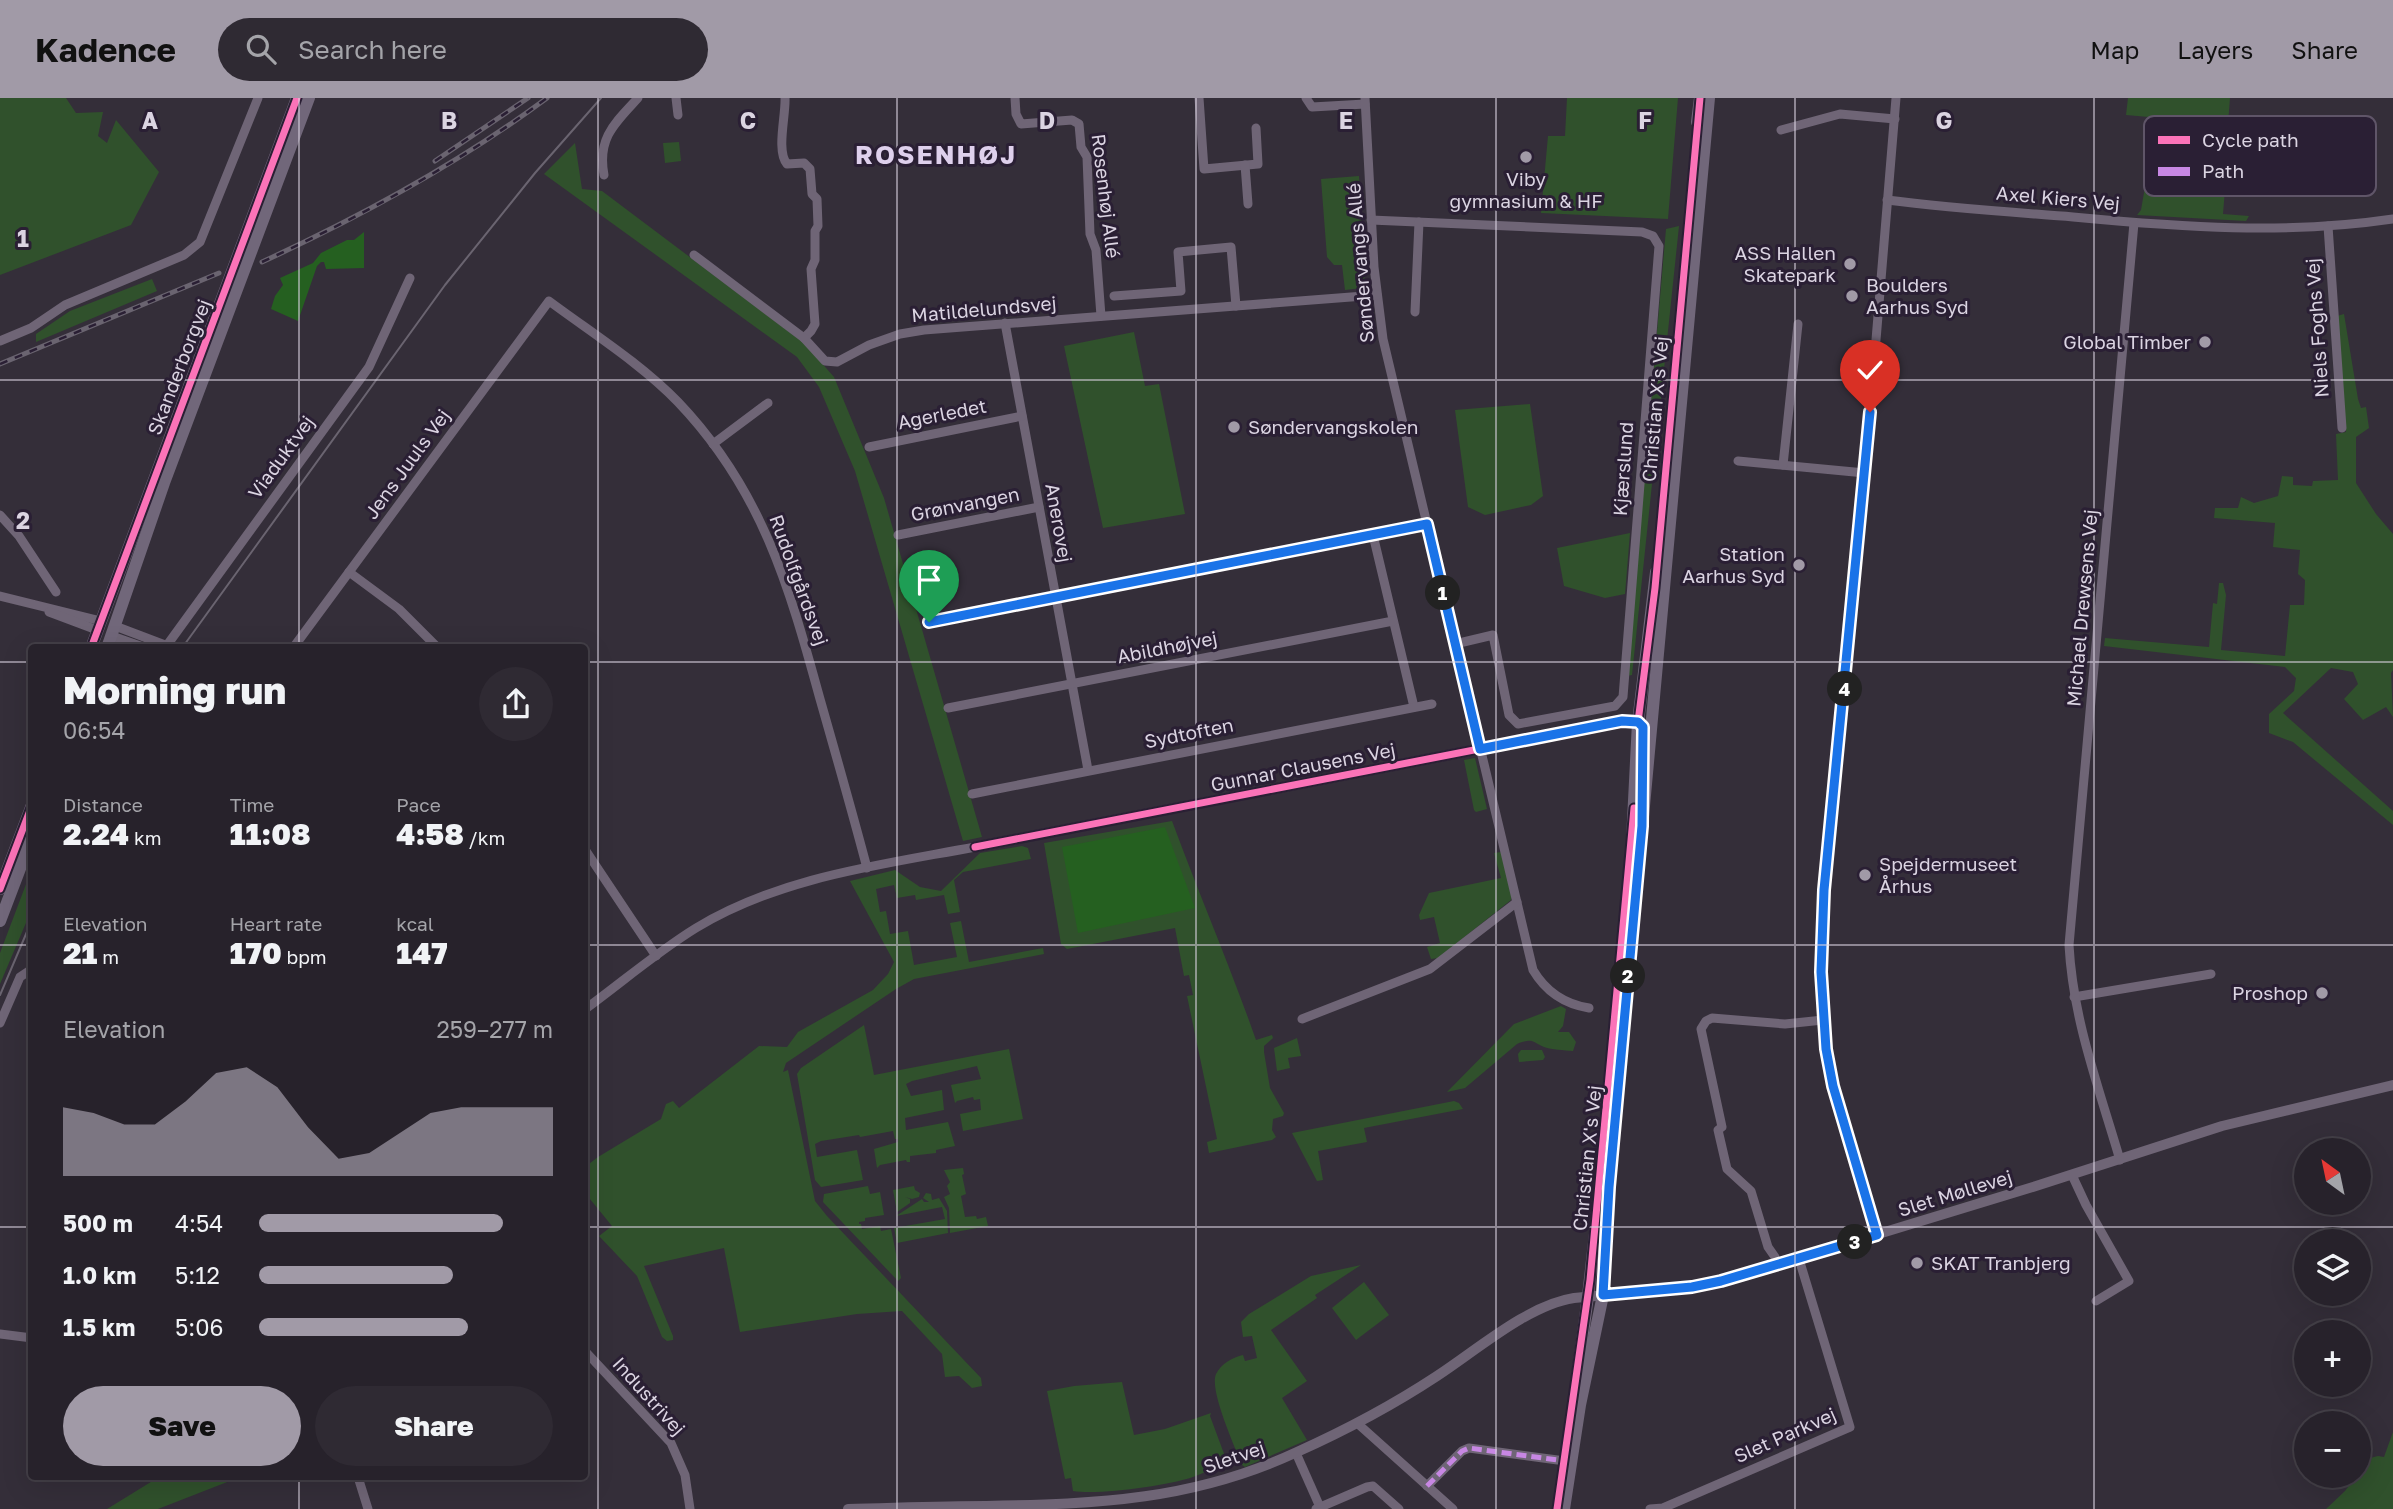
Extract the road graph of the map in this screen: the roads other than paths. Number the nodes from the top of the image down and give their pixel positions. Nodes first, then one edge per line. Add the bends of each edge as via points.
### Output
1 (258, 98) edge
2 (297, 98) edge
3 (309, 98) edge
4 (639, 98) edge
5 (676, 98) edge
6 (785, 98) edge
7 (1015, 98) edge
8 (1199, 98) edge
9 (1306, 98) edge
10 (1700, 98) edge
11 (1709, 98) edge
12 (1896, 98) edge
13 (1365, 101) edge
14 (678, 114) dead end
15 (1895, 119) junction
16 (1256, 128) dead end
17 (1781, 131) dead end
18 (1245, 165) junction
19 (604, 175) dead end
20 (1887, 200) junction
21 (1248, 204) dead end
22 (2393, 219) edge
23 (1371, 220) junction
24 (1419, 222) junction
25 (2134, 223) junction
26 (2328, 226) junction
27 (694, 255) dead end
28 (410, 278) dead end
29 (1377, 295) junction
30 (1114, 296) dead end
31 (549, 301) joint
32 (1236, 306) junction
33 (1415, 312) dead end
34 (1101, 316) junction
35 (1005, 323) junction
36 (1798, 324) dead end
37 (804, 338) junction
38 (0, 341) edge
39 (768, 403) dead end
40 (1022, 416) junction
41 (2342, 428) dead end
42 (713, 444) junction
43 (869, 447) dead end
44 (1738, 461) dead end
45 (1783, 466) junction
46 (1865, 473) junction
47 (1039, 507) junction
48 (0, 515) edge
49 (1427, 524) junction
50 (898, 535) dead end
51 (1373, 535) junction
52 (349, 572) junction
53 (56, 592) dead end
54 (0, 596) edge
55 (1055, 597) junction
56 (1393, 621) junction
57 (929, 622) dead end
58 (106, 630) edge
59 (94, 644) edge
60 (137, 644) edge
61 (157, 644) edge
62 (170, 644) edge
63 (296, 644) edge
64 (435, 644) edge
65 (1455, 644) junction
66 (1072, 684) junction
67 (1432, 704) dead end
68 (1414, 707) junction
69 (948, 708) dead end
70 (1653, 708) junction
71 (1638, 722) junction
72 (1480, 749) junction
73 (1087, 770) junction
74 (972, 794) dead end
75 (28, 816) edge
76 (1642, 826) junction
77 (975, 847) joint
78 (28, 848) edge
79 (588, 854) edge
80 (867, 867) junction
81 (0, 889) edge
82 (1517, 902) junction
83 (0, 921) edge
84 (656, 956) junction
85 (28, 972) edge
86 (2211, 974) dead end
87 (2074, 997) junction
88 (588, 1007) edge
89 (1589, 1009) dead end
90 (1303, 1019) dead end
91 (1823, 1020) junction
92 (0, 1023) edge
93 (2393, 1084) edge
94 (2120, 1160) junction
95 (2073, 1175) junction
96 (1877, 1235) junction
97 (1799, 1259) junction
98 (1777, 1265) junction
99 (1603, 1295) junction
100 (1588, 1296) junction
101 (2096, 1301) dead end
102 (0, 1334) edge
103 (28, 1338) edge
104 (588, 1354) edge
105 (1357, 1423) junction
106 (1296, 1453) junction
107 (1565, 1461) junction
108 (359, 1480) edge
109 (1427, 1486) junction
110 (1318, 1508) edge
111 (368, 1509) edge
112 (690, 1509) edge
113 (848, 1509) edge
114 (1399, 1509) edge
115 (1452, 1509) edge
116 (1557, 1509) edge
117 (1564, 1509) edge
118 (1650, 1509) edge

1 - 38 street via 196,247 65,305 31,328
2 - 58 main road, Skanderborgvej via 131,542
3 - 58 main road, Skanderborgvej
4 - 19 street via 608,133 601,160
5 - 14 street
6 - 37 street via 783,159 788,164 804,163 810,169 812,194 817,199 811,269 815,324
7 - 34 street, Rosenhøj Allé via 1021,124 1072,120 1079,124 1087,157 1090,234 1096,250
8 - 18 street via 1204,169
9 - 13 street via 1312,107
10 - 71 main road, Christian X's Vej via 1655,588
11 - 70 main road, Christian X's Vej
12 - 15 street
13 - 23 street, Søndervangs Allé
15 - 17 street via 1840,114
15 - 20 street
16 - 18 street via 1258,164
18 - 21 street
20 - 25 street, Axel Kiers Vej
20 - 46 street
22 - 26 street, Axel Kiers Vej
23 - 24 street, Kjærslund
23 - 29 street, Søndervangs Allé
24 - 33 street
24 - 65 street, Kjærslund via 1642,232 1653,236 1660,246 1623,697 1615,706 1518,724 1509,715 1493,635
25 - 26 street, Axel Kiers Vej via 2253,229
25 - 87 street, Michael Drewsens Vej via 2071,918
26 - 41 street, Niels Foghs Vej
27 - 37 street, Matildelundsvej
28 - 62 street, Viaduktvej via 369,367
29 - 32 street, Matildelundsvej
29 - 49 street, Søndervangs Allé via 1389,371
30 - 32 street via 1181,291 1178,252 1231,247
31 - 42 street, Rudolfgårdsvej via 640,369
31 - 52 street, Jens Juuls Vej
32 - 34 street, Matildelundsvej
34 - 35 street, Matildelundsvej
35 - 37 street, Matildelundsvej via 900,334 831,363
35 - 40 street, Anerovej
36 - 45 street
39 - 42 street
40 - 43 street, Agerledet
40 - 47 street, Anerovej
42 - 80 street, Rudolfgårdsvej via 754,507 777,557
44 - 45 street
45 - 46 street
46 - 91 street via 1822,925
47 - 50 street, Grønvangen
47 - 55 street, Anerovej
48 - 53 street
49 - 51 street
49 - 65 street, Søndervangs Allé
51 - 55 street
51 - 56 street
52 - 63 street, Jens Juuls Vej
52 - 64 street
54 - 58 street
55 - 57 street
55 - 66 street, Anerovej
56 - 66 street, Abildhøjvej
56 - 68 street
58 - 59 main road, Skanderborgvej
58 - 60 street
58 - 61 street
65 - 72 street, Søndervangs Allé
66 - 69 street, Abildhøjvej
66 - 73 street, Anerovej
67 - 68 street, Sydtoften
68 - 73 street, Sydtoften
70 - 71 main road
70 - 76 main road, Christian X's Vej
71 - 72 street, Gunnar Clausens Vej via 1622,721
71 - 76 main road via 1644,730
71 - 100 main road, Christian X's Vej via 1634,826
72 - 77 street, Gunnar Clausens Vej
72 - 82 street
73 - 74 street, Sydtoften
75 - 81 main road
76 - 99 main road, Christian X's Vej
77 - 80 street, Gunnar Clausens Vej
78 - 83 main road
79 - 84 street
80 - 84 street, Gunnar Clausens Vej via 798,882 749,901 695,928
82 - 89 street via 1536,974 1546,989 1565,1002
82 - 90 street via 1430,969
84 - 88 street, Gunnar Clausens Vej
85 - 92 street via 20,977
86 - 87 street
87 - 94 street, Michael Drewsens Vej
91 - 96 street via 1833,1086
91 - 98 street via 1785,1024 1712,1018 1701,1029 1727,1169 1751,1191
93 - 94 street, Slet Møllevej via 2222,1126
94 - 95 street, Slet Møllevej
95 - 96 street, Slet Møllevej
95 - 101 street via 2129,1281
96 - 97 street, Slet Møllevej
97 - 98 street, Slet Møllevej
97 - 118 street, Slet Parkvej via 1850,1426 1664,1508
98 - 99 street, Slet Møllevej via 1692,1287
99 - 100 street, Slet Møllevej
99 - 117 main road, Christian X's Vej
100 - 105 street, Sletvej via 1557,1301 1533,1312
100 - 107 main road, Christian X's Vej
102 - 103 street
104 - 112 street, Industrivej via 671,1443 685,1475
105 - 106 street, Sletvej
105 - 109 street
106 - 110 street
106 - 113 street, Sletvej via 1224,1480 1132,1499
107 - 109 street via 1469,1448
107 - 116 main road, Christian X's Vej
108 - 111 street
109 - 115 street
110 - 114 street via 1373,1486

